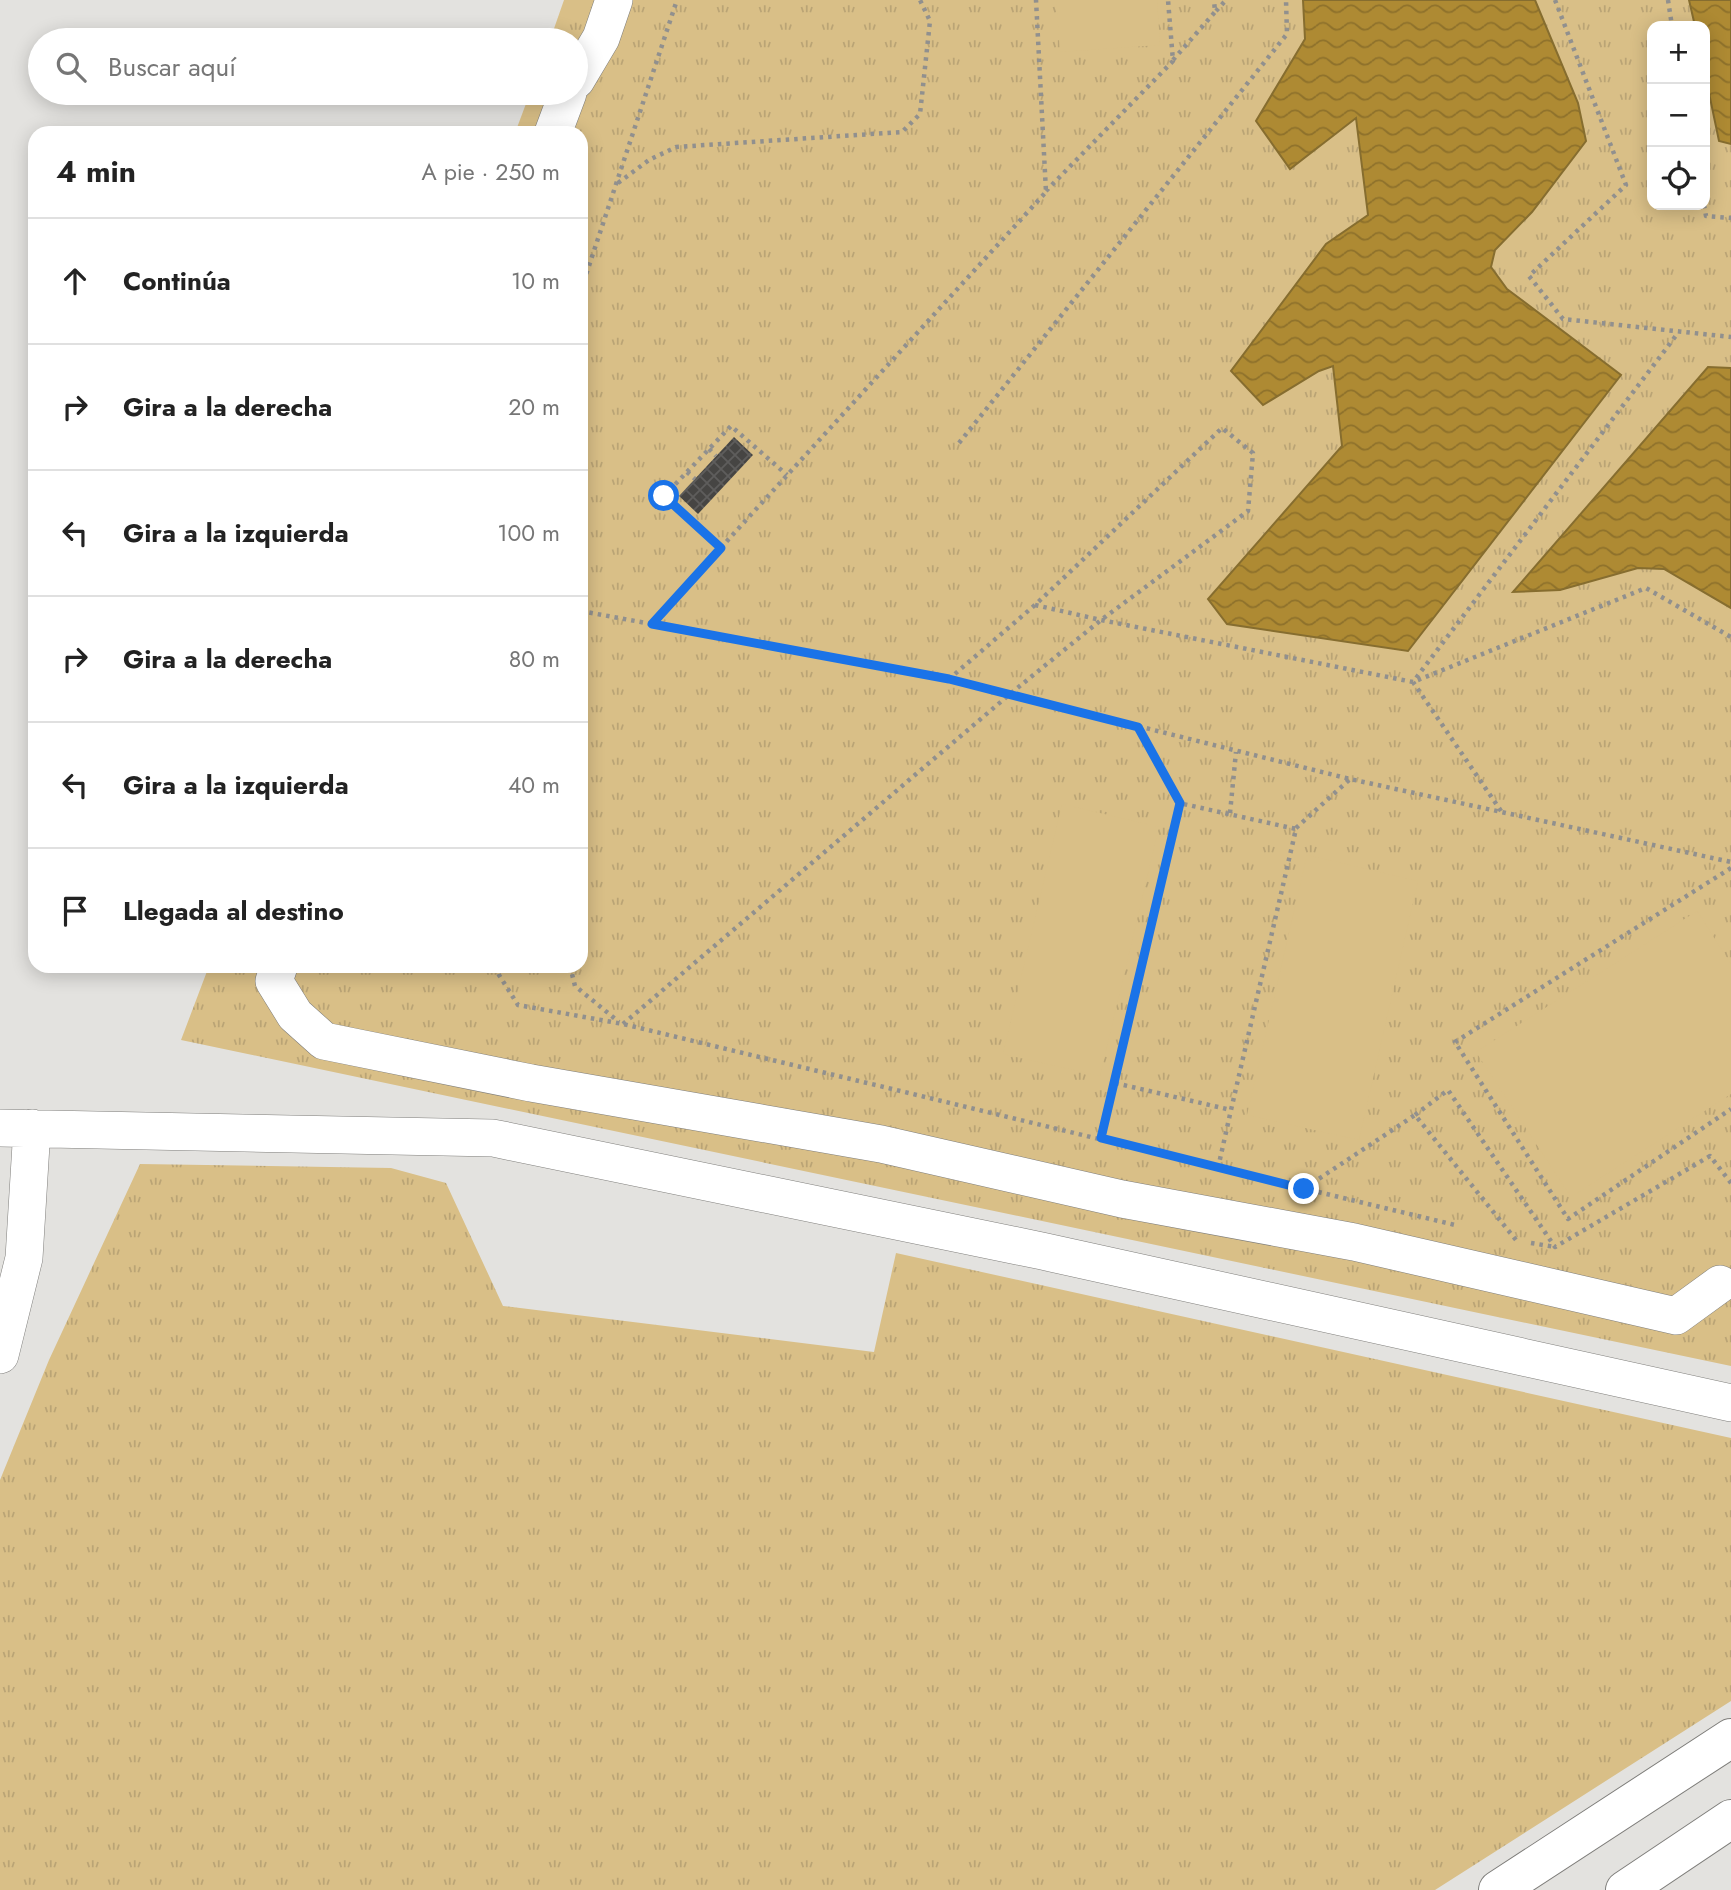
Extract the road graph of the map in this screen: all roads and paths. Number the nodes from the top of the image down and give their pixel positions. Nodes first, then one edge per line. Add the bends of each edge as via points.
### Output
1 (614, 0) edge
2 (677, 0) edge
3 (920, 0) edge
4 (1037, 0) edge
5 (1168, 0) edge
6 (1214, 0) edge
7 (1226, 0) edge
8 (1286, 0) edge
9 (1555, 0) edge
10 (1668, 0) edge
11 (1215, 12) junction
12 (1671, 21) edge
13 (588, 60) edge
14 (1173, 61) junction
15 (564, 105) edge
16 (556, 126) edge
17 (618, 183) junction
18 (1046, 192) junction
19 (1705, 210) edge
20 (1731, 218) edge
21 (588, 270) edge
22 (1678, 333) junction
23 (1731, 337) edge
24 (959, 443) dead end
25 (709, 449) junction
26 (716, 456) dead end
27 (687, 472) junction
28 (787, 475) junction
29 (695, 479) dead end
30 (721, 548) junction
31 (1035, 604) junction
32 (588, 612) edge
33 (1101, 620) junction
34 (652, 624) junction
35 (1731, 637) edge
36 (949, 679) junction
37 (1413, 681) junction
38 (1010, 694) junction
39 (1138, 727) junction
40 (1236, 752) junction
41 (1350, 779) junction
42 (1180, 803) junction
43 (1501, 811) junction
44 (1230, 814) junction
45 (1296, 829) junction
46 (1731, 862) edge
47 (1731, 868) edge
48 (277, 973) edge
49 (498, 973) edge
50 (572, 973) edge
51 (623, 1024) junction
52 (1115, 1083) junction
53 (1731, 1109) edge
54 (1231, 1110) junction
55 (1415, 1115) junction
56 (16, 1128) edge
57 (1101, 1138) junction
58 (1218, 1168) junction
59 (1731, 1183) edge
60 (1304, 1189) junction
61 (1464, 1227) dead end
62 (1503, 1237) dead end
63 (1530, 1242) dead end
64 (1555, 1247) junction
65 (1720, 1284) dead end
66 (0, 1355) edge
67 (1731, 1403) edge
68 (1731, 1738) edge
69 (1731, 1819) edge
70 (1511, 1884) edge
71 (1625, 1890) edge

1 - 13 street
2 - 17 path
3 - 17 path via 930,22 920,114 902,132 676,146
4 - 18 path
5 - 14 path
6 - 11 path
7 - 11 path
8 - 24 path via 1287,34
9 - 22 path via 1626,185 1529,276 1563,319
10 - 12 path
11 - 14 path
14 - 18 path
15 - 16 street
17 - 21 path
18 - 28 path
19 - 20 path via 1706,216
22 - 23 path
22 - 37 path
25 - 26 path
25 - 27 path
25 - 28 path via 731,426
27 - 29 path
27 - 30 path via 664,496
28 - 30 path
30 - 34 path
31 - 33 path
31 - 33 path via 1222,428 1253,453 1248,511
31 - 36 path
32 - 34 path
33 - 37 path
33 - 38 path
34 - 36 path
35 - 37 path via 1646,588
36 - 38 path
37 - 43 path
38 - 39 path
38 - 51 path
39 - 40 path
39 - 42 path
40 - 41 path
40 - 44 path
41 - 43 path
41 - 45 path
42 - 44 path
42 - 52 path
43 - 46 path
44 - 45 path
45 - 54 path
47 - 53 path via 1455,1042 1568,1219
48 - 65 street via 274,981 295,1015 324,1041 531,1083 881,1144 1122,1199 1354,1242 1676,1316
49 - 51 path via 519,1005
50 - 51 path via 575,986
51 - 57 path
52 - 54 path
52 - 57 path
54 - 58 path
55 - 60 path
55 - 62 path via 1517,1240
55 - 64 path via 1448,1090
56 - 66 street via 24,1258
56 - 67 street via 493,1138 1042,1251
57 - 58 path
58 - 60 path
59 - 64 path via 1710,1156
60 - 61 path
63 - 64 path
68 - 70 main road
69 - 71 main road

